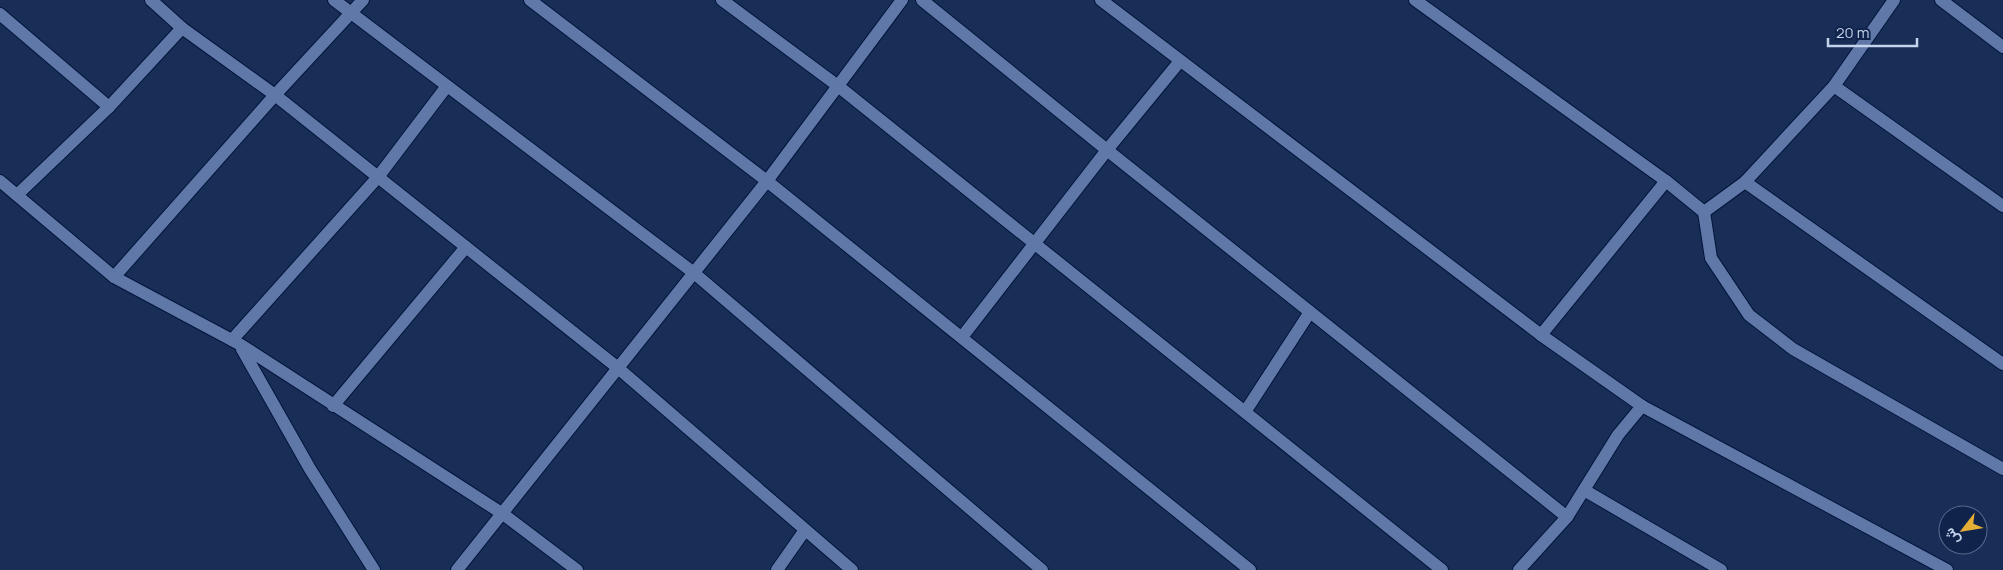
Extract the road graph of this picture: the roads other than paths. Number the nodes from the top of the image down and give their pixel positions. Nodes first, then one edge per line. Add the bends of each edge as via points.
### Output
1 (151, 0) edge
2 (334, 0) edge
3 (363, 0) edge
4 (530, 0) edge
5 (722, 0) edge
6 (902, 0) edge
7 (922, 0) edge
8 (1101, 0) edge
9 (1416, 0) edge
10 (1894, 0) edge
11 (1941, 0) edge
12 (0, 14) edge
13 (352, 14) junction
14 (182, 28) junction
15 (2003, 46) edge
16 (1180, 61) junction
17 (447, 86) junction
18 (838, 86) junction
19 (1834, 86) junction
20 (275, 95) junction
21 (109, 107) junction
22 (1106, 150) junction
23 (378, 177) junction
24 (0, 181) edge
25 (767, 181) junction
26 (1666, 181) junction
27 (1745, 182) junction
28 (17, 195) junction
29 (2003, 206) edge
30 (1704, 212) junction
31 (1035, 243) junction
32 (466, 247) junction
33 (694, 273) junction
34 (114, 277) junction
35 (1310, 312) junction
36 (1541, 335) junction
37 (962, 337) junction
38 (236, 343) junction
39 (2003, 364) edge
40 (618, 368) junction
41 (333, 406) junction
42 (1642, 406) junction
43 (1245, 412) junction
44 (2003, 469) edge
45 (1584, 490) junction
46 (502, 514) junction
47 (1567, 517) junction
48 (805, 530) junction
49 (374, 570) edge
50 (457, 570) edge
51 (577, 570) edge
52 (777, 570) edge
53 (852, 570) edge
54 (1042, 570) edge
55 (1250, 570) edge
56 (1442, 570) edge
57 (1519, 570) edge
58 (1721, 570) edge
59 (1947, 570) edge

1 - 14 street
2 - 13 street
3 - 13 street
4 - 25 street
5 - 18 street
6 - 18 street
7 - 22 street
8 - 16 street
9 - 26 street
10 - 19 street
11 - 15 street
12 - 21 street
13 - 17 street
13 - 20 street
14 - 20 street
14 - 21 street
16 - 22 street
16 - 36 street
17 - 23 street
17 - 33 street
18 - 25 street
18 - 31 street
19 - 27 street
19 - 29 street
20 - 23 street
20 - 34 street
21 - 28 street
22 - 31 street
22 - 35 street
23 - 32 street
23 - 38 street
24 - 28 street
25 - 33 street
25 - 37 street
26 - 30 street
26 - 36 street
27 - 30 street
27 - 39 street
28 - 34 street
30 - 44 street via 1711,258 1749,315 1793,349
31 - 37 street
31 - 43 street
32 - 40 street
32 - 41 street
33 - 40 street
33 - 54 street
34 - 38 street
35 - 43 street
35 - 47 street
36 - 42 street
37 - 55 street
38 - 41 street
38 - 49 street
40 - 46 street
40 - 48 street
41 - 46 street
42 - 45 street via 1618,435
42 - 59 street
43 - 56 street
45 - 47 street
45 - 58 street
46 - 50 street
46 - 51 street
47 - 57 street
48 - 52 street
48 - 53 street

